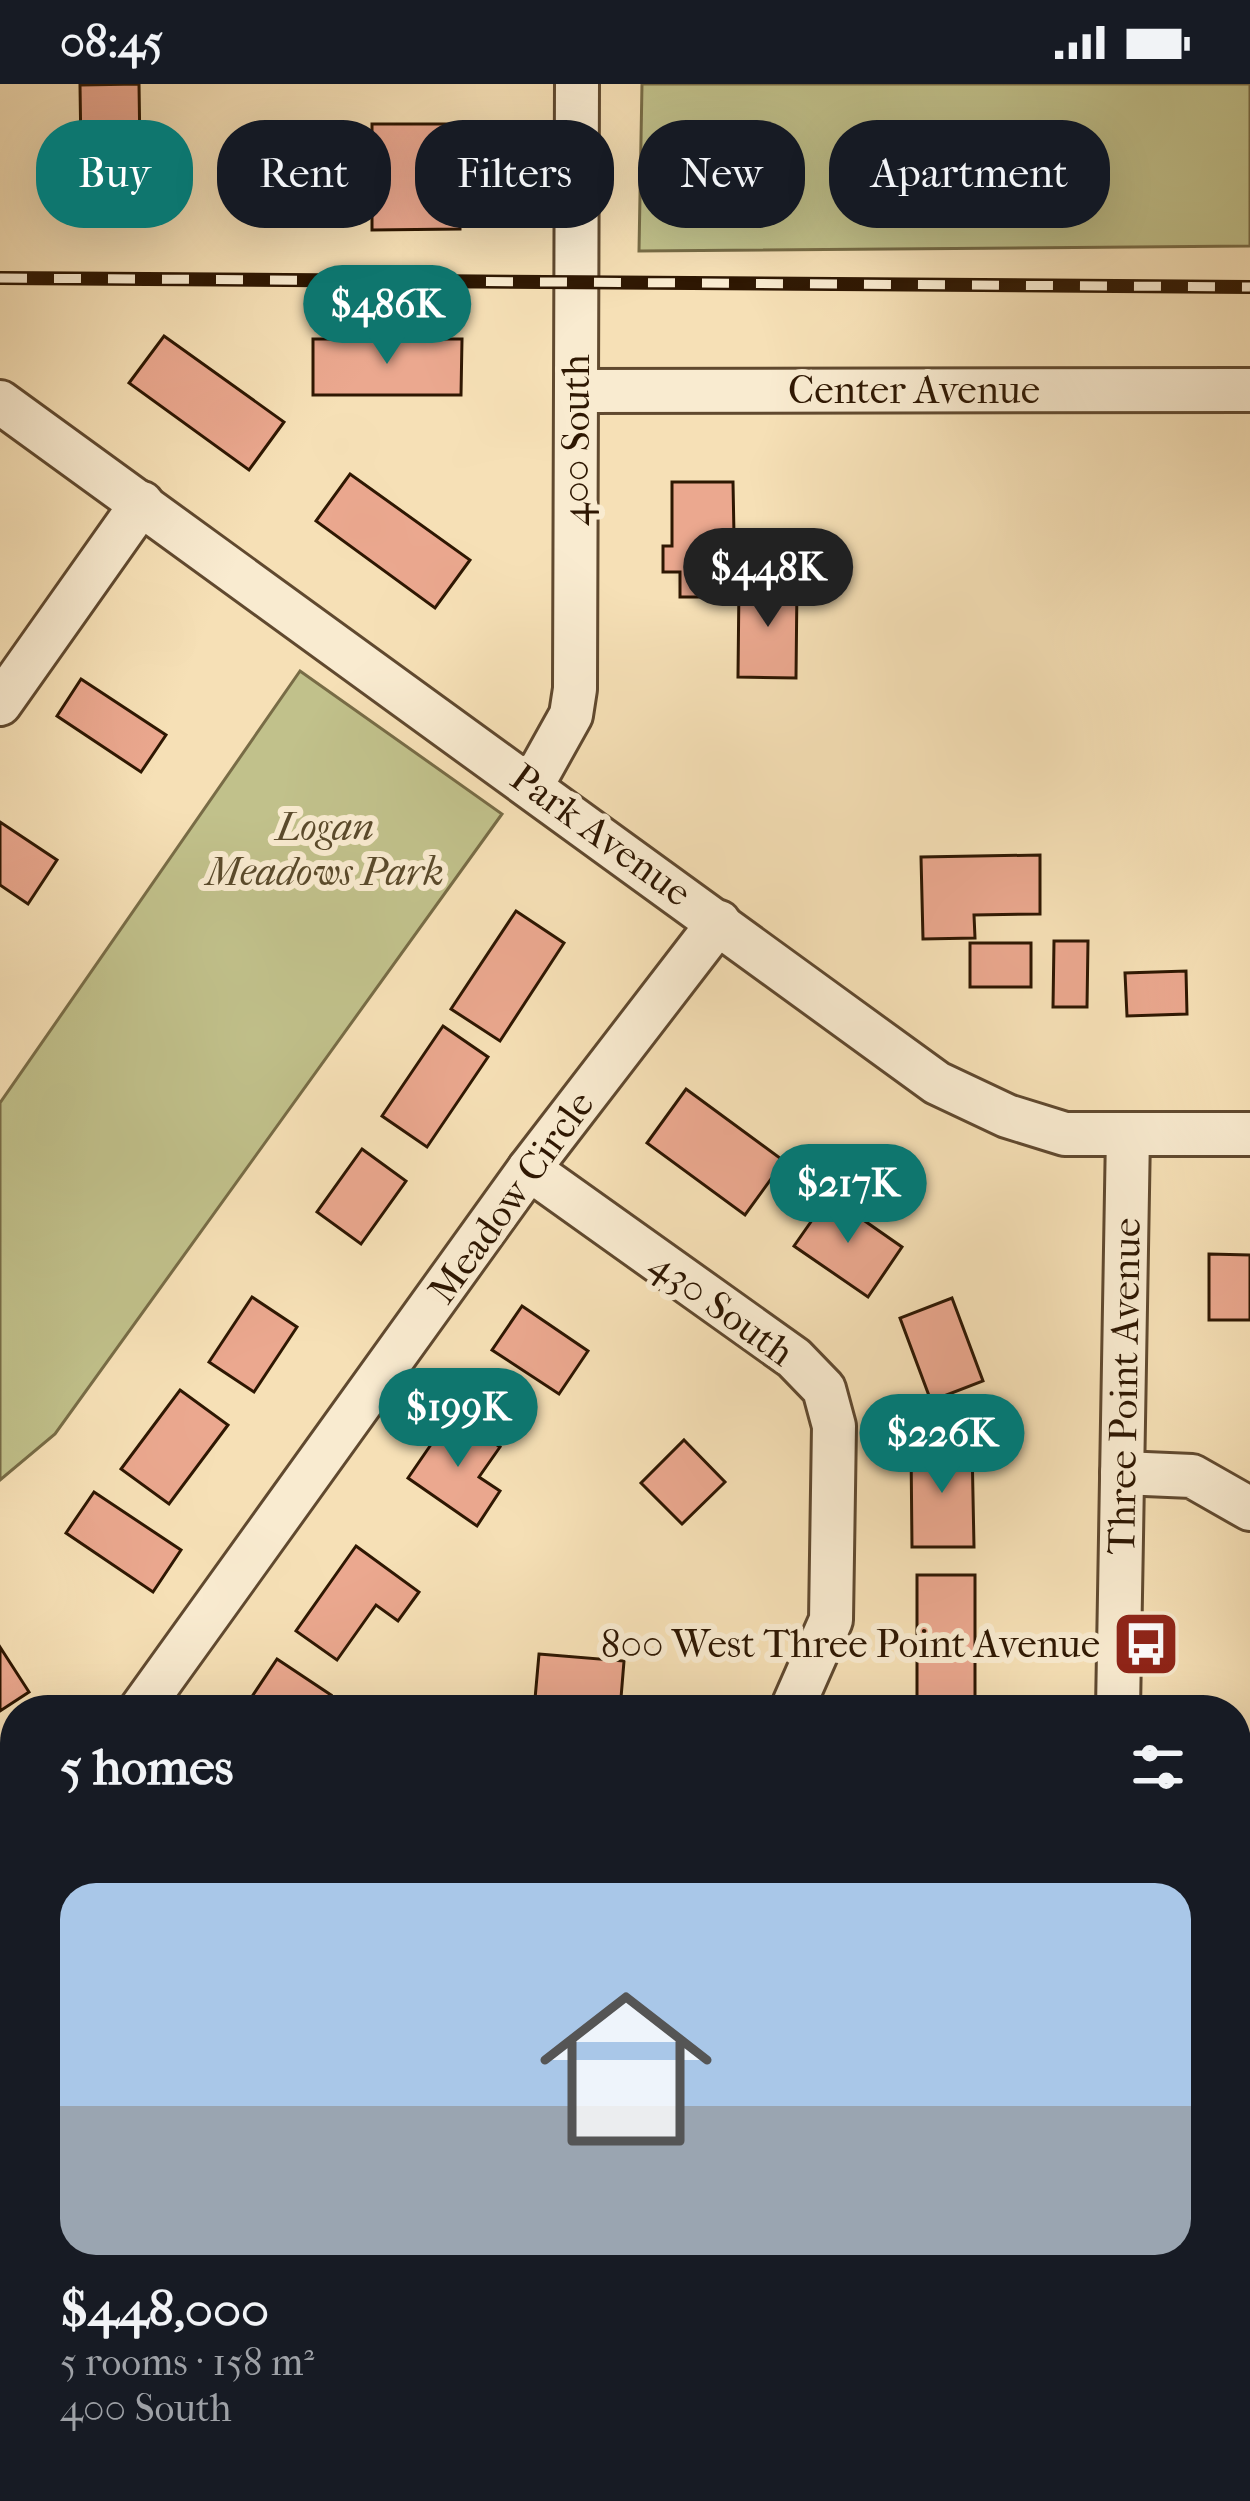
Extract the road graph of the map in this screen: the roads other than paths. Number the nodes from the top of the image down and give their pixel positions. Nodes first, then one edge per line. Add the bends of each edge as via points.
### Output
1 (577, 84) edge
2 (1250, 390) edge
3 (577, 391) junction
4 (0, 401) edge
5 (142, 503) junction
6 (0, 704) edge
7 (532, 785) junction
8 (719, 922) junction
9 (1128, 1134) junction
10 (1250, 1134) edge
11 (529, 1169) junction
12 (1122, 1473) junction
13 (1250, 1509) edge
14 (151, 1695) edge
15 (798, 1695) edge
16 (1118, 1695) edge

1 - 3 street, 400 South
2 - 3 street, Center Avenue
3 - 7 street, 400 South via 571,716
4 - 5 street, Park Avenue
5 - 6 street
5 - 7 street, Park Avenue
7 - 8 street, Park Avenue
8 - 9 street, Park Avenue via 937,1083 1065,1134
8 - 11 street, Meadow Circle
9 - 10 street, Park Avenue
9 - 12 street, Three Point Avenue
11 - 14 street, Meadow Circle
11 - 15 street, 430 South via 794,1358 824,1389 833,1426 831,1620
12 - 13 street via 1192,1476
12 - 16 street, Three Point Avenue

